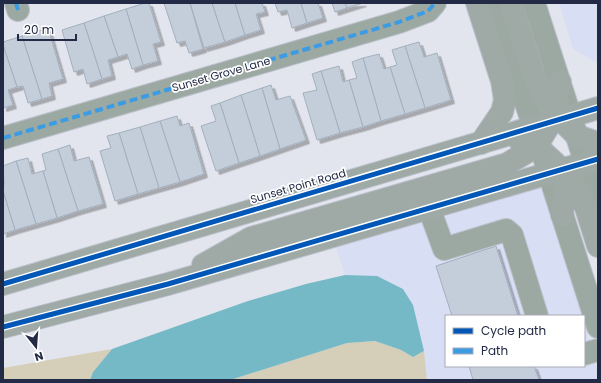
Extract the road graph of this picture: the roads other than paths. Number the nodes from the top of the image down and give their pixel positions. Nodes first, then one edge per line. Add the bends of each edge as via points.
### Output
1 (435, 3) edge
2 (477, 3) edge
3 (492, 3) edge
4 (511, 3) edge
5 (534, 3) edge
6 (560, 82) joint
7 (598, 108) edge
8 (3, 138) edge
9 (481, 143) junction
10 (566, 144) edge
11 (598, 202) edge
12 (429, 208) junction
13 (598, 246) edge
14 (3, 284) edge
15 (168, 284) junction
16 (537, 315) edge
17 (3, 327) edge
18 (598, 327) edge
19 (598, 350) edge
20 (585, 354) edge

1 - 8 street, Sunset Grove Lane via 428,10 399,22
2 - 9 main road via 502,82 505,100 502,112
3 - 10 street
4 - 10 main road via 533,72
5 - 6 street
6 - 10 main road
7 - 10 main road
9 - 10 main road, Sunset Point Road via 505,136
9 - 14 main road, Sunset Point Road
10 - 11 street
10 - 12 main road
10 - 13 main road via 578,191
10 - 15 main road via 527,152 507,164 251,238
10 - 18 street via 562,215
12 - 15 main road
12 - 16 street via 444,249 506,230 512,235
15 - 17 main road
19 - 20 street

